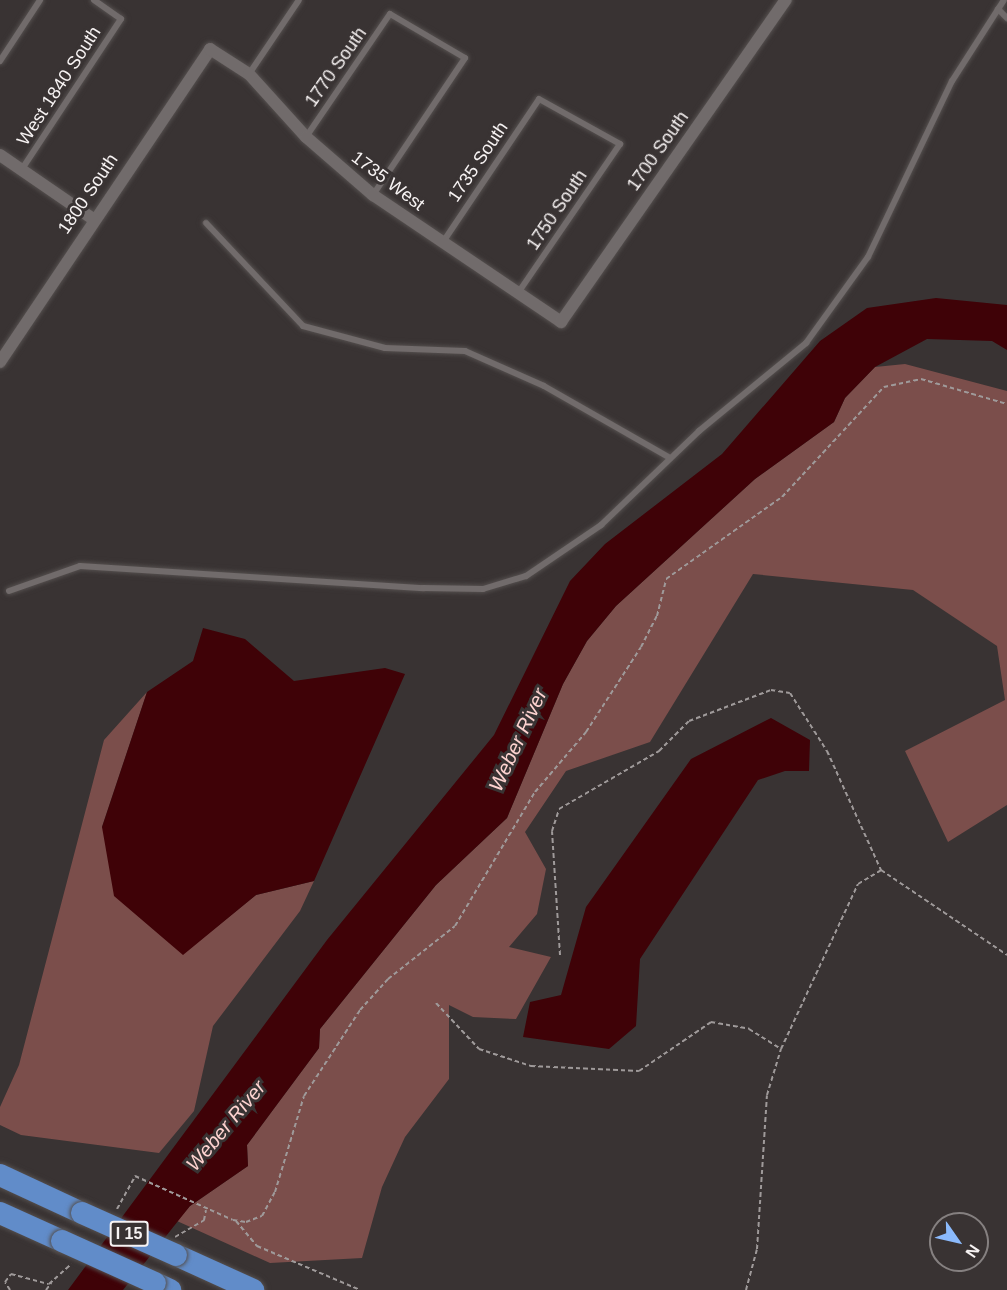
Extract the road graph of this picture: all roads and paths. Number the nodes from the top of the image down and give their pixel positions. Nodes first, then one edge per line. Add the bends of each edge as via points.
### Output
1 (40, 0) edge
2 (94, 0) edge
3 (299, 0) edge
4 (786, 0) edge
5 (1004, 0) edge
6 (998, 9) junction
7 (1007, 18) edge
8 (210, 49) joint
9 (0, 61) edge
10 (249, 74) junction
11 (306, 137) junction
12 (620, 144) joint
13 (0, 155) edge
14 (22, 170) junction
15 (373, 195) junction
16 (93, 219) junction
17 (206, 223) dead end
18 (443, 242) junction
19 (518, 293) junction
20 (561, 322) joint
21 (0, 362) edge
22 (1007, 404) edge
23 (670, 458) junction
24 (9, 591) dead end
25 (881, 870) junction
26 (560, 955) dead end
27 (1007, 955) edge
28 (436, 1003) dead end
29 (781, 1049) junction
30 (0, 1174) edge
31 (141, 1178) dead end
32 (0, 1213) edge
33 (236, 1221) junction
34 (0, 1275) edge
35 (6, 1278) junction
36 (162, 1286) edge
37 (10, 1290) edge
38 (46, 1290) edge
39 (253, 1290) edge
40 (360, 1290) edge
41 (746, 1290) edge

1 - 9 lane
2 - 14 lane, West 1840 South via 121,19
3 - 10 lane
4 - 20 street, 1700 South
5 - 6 lane
6 - 7 lane
6 - 23 lane via 952,81 886,226 846,294 806,344
8 - 10 street, 1735 West
8 - 16 street, 1800 South
10 - 11 street, 1735 West
11 - 15 street, 1735 West
11 - 15 lane, 1770 South via 390,14 465,58
12 - 18 lane, 1735 South via 539,99
12 - 19 lane, 1750 South
13 - 14 street
14 - 16 street
15 - 18 street, 1735 West
16 - 21 street, 1800 South
17 - 23 lane via 303,326 385,348 465,351 544,386
18 - 19 street, 1735 West
19 - 20 street, 1735 West
22 - 33 path via 921,379 884,387 782,497 666,579 657,616 641,648 586,732 535,792 455,926 388,979 360,1010 304,1096 266,1210 251,1221
23 - 24 lane via 601,525 526,576 483,589 80,566
25 - 26 path via 827,751 790,693 771,690 689,721 659,752 559,809 552,831
25 - 27 path
25 - 29 path via 858,884
28 - 29 path via 479,1049 531,1066 639,1071 711,1022 749,1029
29 - 41 path via 767,1095 757,1249
30 - 39 highway, I 15, bridge
31 - 33 path
32 - 36 highway, I 15, bridge
33 - 40 path via 257,1246
34 - 35 path
35 - 37 path
35 - 38 path via 14,1274 51,1283

